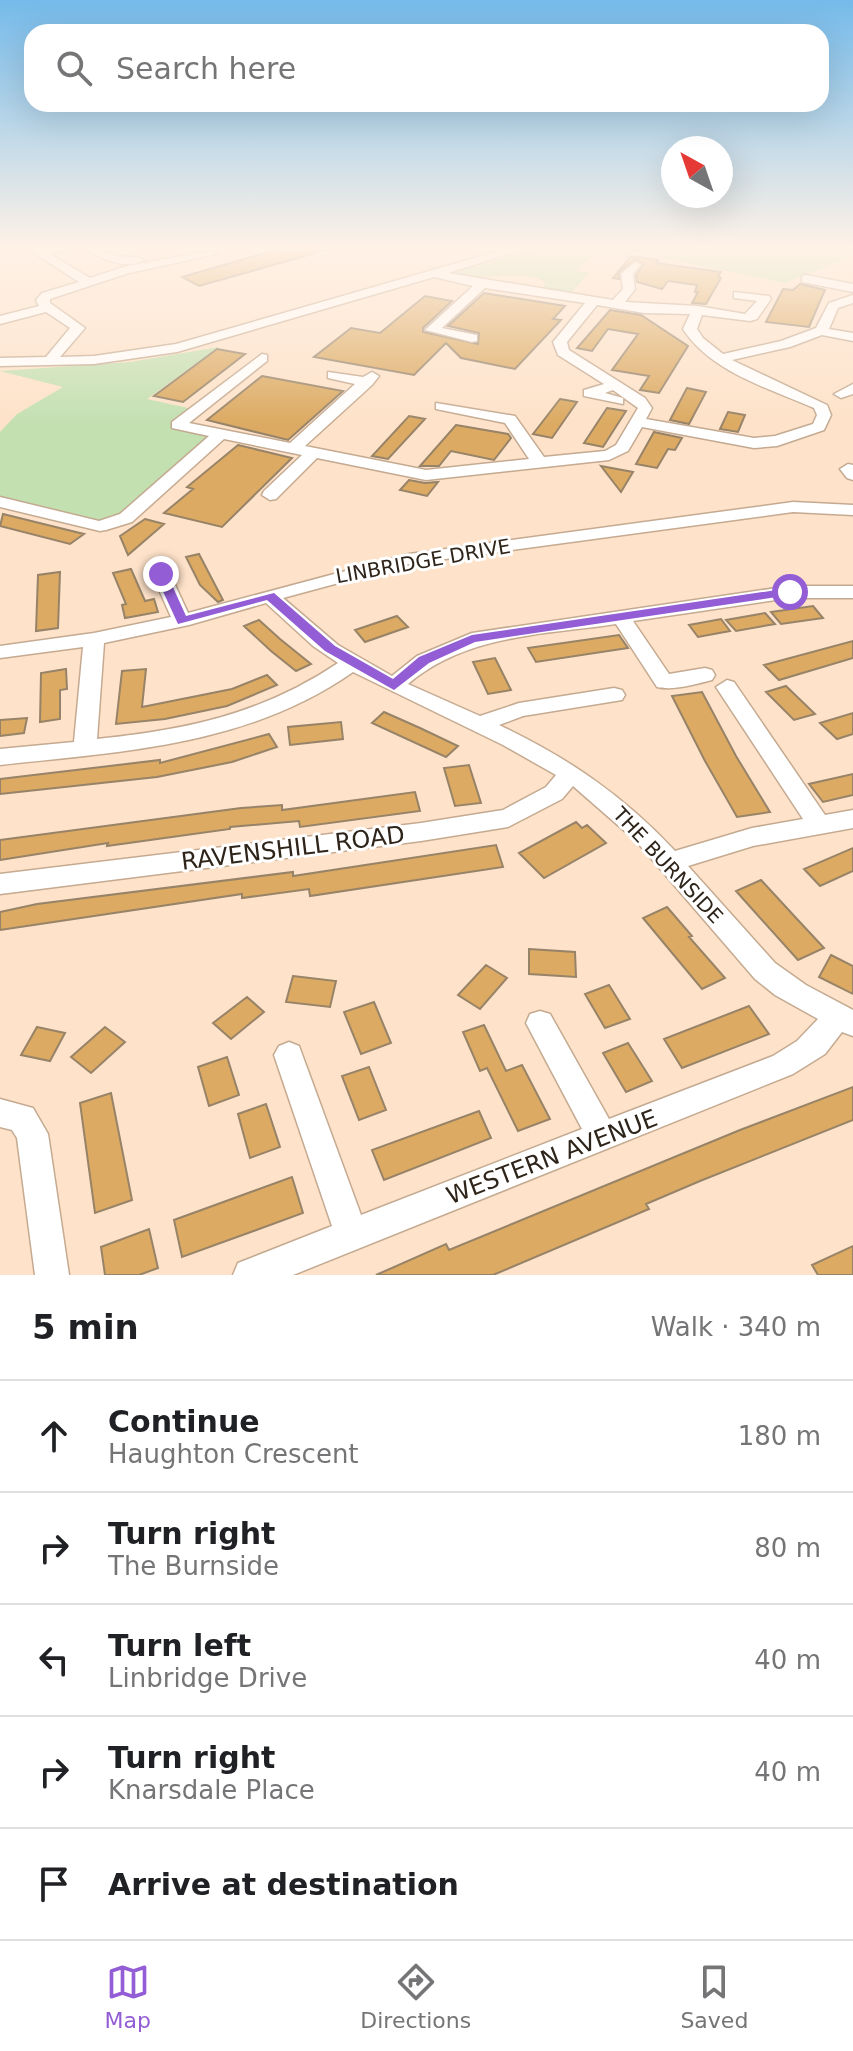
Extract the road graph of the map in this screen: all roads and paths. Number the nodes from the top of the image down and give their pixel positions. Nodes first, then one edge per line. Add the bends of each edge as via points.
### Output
1 (29, 306) edge
2 (38, 306) edge
3 (48, 306) edge
4 (320, 306) edge
5 (455, 306) edge
6 (590, 306) edge
7 (637, 306) edge
8 (760, 306) edge
9 (834, 306) edge
10 (0, 310) edge
11 (698, 310) junction
12 (0, 320) edge
13 (821, 331) junction
14 (853, 337) edge
15 (472, 338) dead end
16 (0, 355) edge
17 (262, 358) dead end
18 (722, 358) junction
19 (52, 359) junction
20 (0, 362) edge
21 (333, 375) dead end
22 (441, 406) dead end
23 (638, 422) junction
24 (221, 434) junction
25 (294, 448) junction
26 (314, 452) junction
27 (540, 463) junction
28 (270, 495) dead end
29 (0, 502) edge
30 (853, 510) edge
31 (161, 574) dead end
32 (853, 592) edge
33 (270, 596) junction
34 (621, 617) junction
35 (182, 621) junction
36 (94, 639) junction
37 (0, 652) edge
38 (352, 663) junction
39 (705, 675) dead end
40 (394, 685) junction
41 (727, 687) dead end
42 (614, 695) dead end
43 (481, 724) junction
44 (85, 747) junction
45 (0, 757) edge
46 (571, 773) junction
47 (853, 819) edge
48 (820, 826) junction
49 (668, 863) junction
50 (0, 884) edge
51 (845, 1020) edge
52 (540, 1023) dead end
53 (289, 1055) dead end
54 (0, 1113) edge
55 (603, 1138) junction
56 (352, 1235) junction
57 (52, 1275) edge
58 (250, 1275) edge

1 - 10 street
2 - 12 street
3 - 19 street via 78,328
4 - 19 street via 177,348
5 - 15 street via 432,330
6 - 23 street via 560,342 563,352 645,408
7 - 11 street
8 - 11 street via 745,318
9 - 13 street
11 - 18 street via 690,329 694,338
13 - 14 street
13 - 18 street
16 - 19 street
17 - 24 street via 177,425
18 - 23 street via 820,405 824,415 819,427 754,443
19 - 20 street
21 - 25 street via 369,379
22 - 27 street via 510,419
23 - 27 street via 622,448 609,455
24 - 25 street
24 - 29 street via 126,518 113,523 100,526
25 - 26 street
26 - 27 street via 426,475
26 - 28 street
30 - 33 street, LINBRIDGE DRIVE via 793,507 466,550 364,568
31 - 35 street
32 - 34 street via 790,592
33 - 35 street, LINBRIDGE DRIVE
33 - 38 street, THE BURNSIDE
34 - 39 street via 664,682
34 - 40 street via 472,639 424,660
35 - 36 street, LINBRIDGE DRIVE
36 - 37 street, LINBRIDGE DRIVE
36 - 44 street
38 - 40 street, THE BURNSIDE
38 - 44 street via 294,700 222,726
40 - 43 street, THE BURNSIDE
41 - 48 street
42 - 43 street via 519,710
43 - 46 street, THE BURNSIDE
44 - 45 street
46 - 49 street, THE BURNSIDE via 632,822
46 - 50 street, RAVENSHILL ROAD via 554,793 508,818
47 - 48 street
48 - 49 street via 752,837
49 - 51 street, THE BURNSIDE via 767,973
51 - 55 street, WESTERN AVENUE via 808,1052 783,1065
52 - 55 street
53 - 56 street
54 - 57 street via 22,1118 32,1134
55 - 56 street, WESTERN AVENUE
56 - 58 street, WESTERN AVENUE

